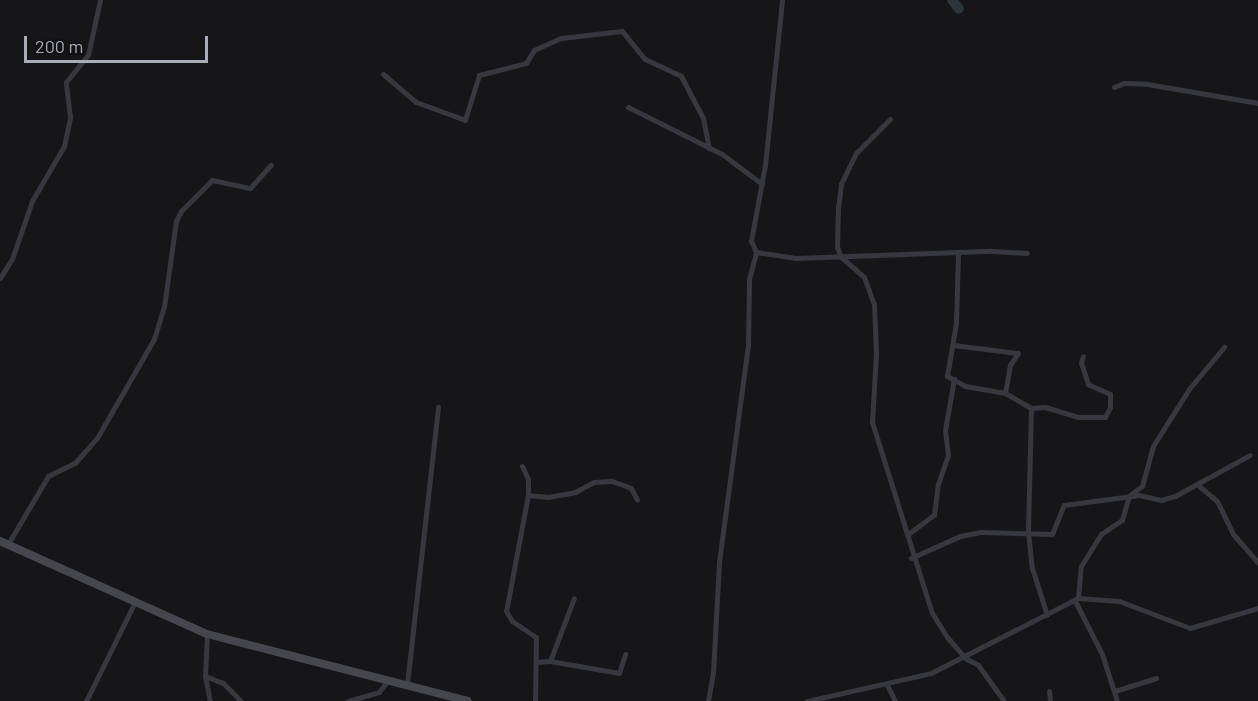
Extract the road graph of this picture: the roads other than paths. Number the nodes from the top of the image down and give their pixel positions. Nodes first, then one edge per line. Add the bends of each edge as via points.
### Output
1 (100, 0) edge
2 (782, 0) edge
3 (383, 74) dead end
4 (1114, 87) dead end
5 (1258, 103) edge
6 (628, 107) dead end
7 (890, 119) dead end
8 (709, 148) junction
9 (271, 165) dead end
10 (762, 184) junction
11 (756, 252) junction
12 (958, 254) junction
13 (1027, 254) dead end
14 (841, 257) junction
15 (0, 278) edge
16 (953, 345) junction
17 (1224, 347) dead end
18 (1083, 356) dead end
19 (954, 379) junction
20 (1005, 393) junction
21 (438, 407) dead end
22 (1031, 408) junction
23 (1250, 455) dead end
24 (522, 466) dead end
25 (1199, 486) junction
26 (528, 495) junction
27 (1129, 496) junction
28 (637, 500) dead end
29 (1028, 532) junction
30 (908, 535) junction
31 (4, 542) edge
32 (912, 558) junction
33 (1258, 563) edge
34 (573, 598) dead end
35 (1077, 599) junction
36 (134, 604) junction
37 (1258, 608) edge
38 (1047, 615) junction
39 (207, 634) junction
40 (625, 654) dead end
41 (965, 658) junction
42 (550, 661) junction
43 (537, 662) junction
44 (205, 676) junction
45 (1156, 678) dead end
46 (388, 680) junction
47 (407, 684) junction
48 (887, 685) junction
49 (1115, 691) junction
50 (1049, 692) dead end
51 (87, 701) edge
52 (210, 701) edge
53 (240, 701) edge
54 (348, 701) edge
55 (468, 701) edge
56 (535, 701) edge
57 (708, 701) edge
58 (807, 701) edge
59 (895, 701) edge
60 (1004, 701) edge
61 (1050, 701) edge
62 (1117, 701) edge

1 - 15 street via 91,48 66,82 64,93 70,117 66,140 32,201 12,259
2 - 10 street
3 - 8 street via 416,102 465,120 479,75 526,63 534,50 561,38 622,31 645,59 681,76 703,118
4 - 5 street via 1124,83 1147,84
6 - 8 street
7 - 14 street via 856,153 841,184 837,247
8 - 10 street
9 - 31 street via 250,188 212,180 181,211 176,221 164,307 154,339 97,438 75,463 48,476
10 - 11 street via 751,241
11 - 14 street via 796,258
11 - 57 street via 749,279 748,346 737,444 718,562
12 - 13 street
12 - 14 street
12 - 16 street
14 - 30 street via 864,277 874,304 872,422
16 - 19 street via 947,376
16 - 20 street via 1018,352 1010,365
17 - 27 street via 1189,389 1153,446 1142,486
18 - 22 street via 1081,363 1088,384 1110,394 1105,417 1078,417 1045,407
19 - 20 street via 965,386
19 - 30 street via 945,430 948,455 938,484 934,515
20 - 22 street
21 - 47 street
22 - 29 street
23 - 25 street via 1220,468
24 - 26 street via 528,479
25 - 27 street via 1161,500
25 - 33 street via 1217,501 1233,534
26 - 28 street via 575,492 594,482 612,481 631,488
26 - 43 street via 506,611 512,621 536,637
27 - 29 street via 1064,506 1054,533
27 - 35 street via 1122,520 1101,534 1081,566
29 - 32 street via 997,530 960,536
29 - 38 street via 1032,568
30 - 32 street
31 - 36 street
32 - 41 street via 932,613
34 - 42 street
35 - 37 street via 1119,601 1190,628
35 - 38 street
35 - 49 street
36 - 39 street
36 - 51 street
38 - 41 street
39 - 44 street
39 - 46 street
40 - 42 street via 619,672
41 - 48 street via 924,676
41 - 60 street via 978,665
42 - 43 street
43 - 56 street
44 - 52 street
44 - 53 street via 223,683
45 - 49 street
46 - 47 street
46 - 54 street via 379,692
47 - 55 street
48 - 58 street
48 - 59 street
49 - 62 street
50 - 61 street

